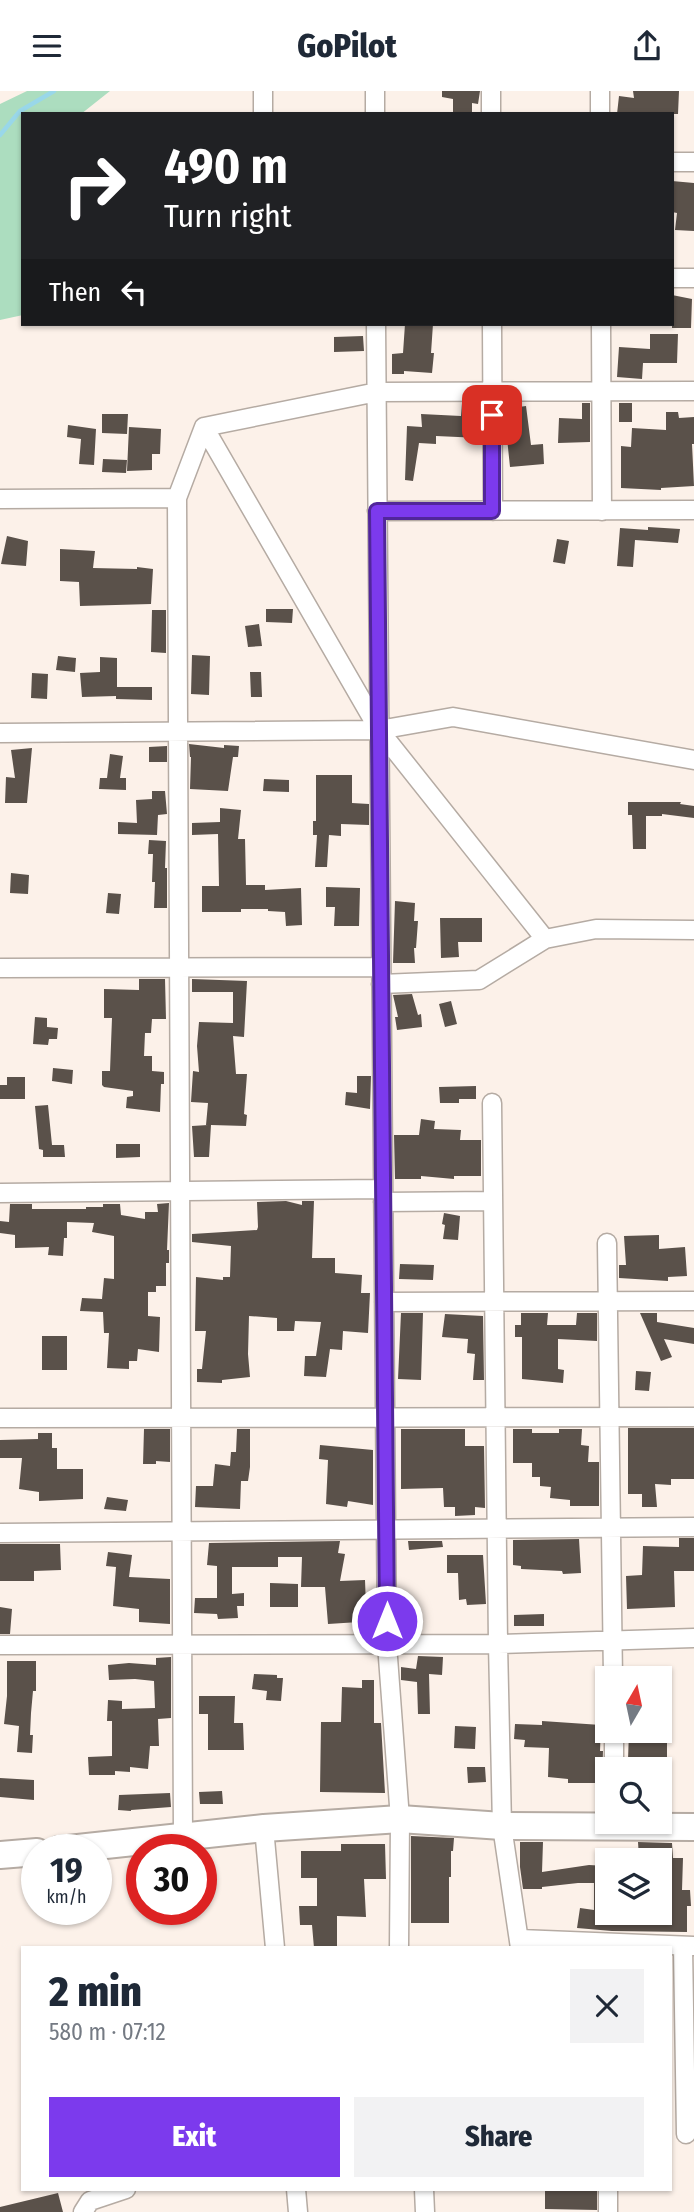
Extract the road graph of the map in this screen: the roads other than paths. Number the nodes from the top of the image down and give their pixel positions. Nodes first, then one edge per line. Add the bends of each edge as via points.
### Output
1 (263, 91) edge
2 (375, 91) edge
3 (491, 91) edge
4 (600, 91) edge
5 (263, 112) edge
6 (375, 112) edge
7 (491, 112) edge
8 (600, 112) edge
9 (674, 162) edge
10 (694, 162) edge
11 (674, 278) edge
12 (694, 278) edge
13 (376, 326) edge
14 (492, 326) edge
15 (601, 326) edge
16 (377, 391) junction
17 (492, 391) junction
18 (601, 391) junction
19 (694, 391) edge
20 (204, 427) junction
21 (177, 498) junction
22 (0, 499) edge
23 (602, 510) junction
24 (694, 510) edge
25 (377, 511) junction
26 (492, 511) junction
27 (379, 730) junction
28 (178, 731) junction
29 (0, 733) edge
30 (694, 760) edge
31 (694, 930) edge
32 (545, 939) junction
33 (179, 967) junction
34 (0, 968) edge
35 (381, 975) junction
36 (492, 1103) dead end
37 (180, 1191) junction
38 (0, 1193) edge
39 (383, 1196) junction
40 (494, 1201) junction
41 (607, 1243) dead end
42 (384, 1301) junction
43 (494, 1301) junction
44 (608, 1301) junction
45 (694, 1301) edge
46 (385, 1417) junction
47 (495, 1417) junction
48 (610, 1417) junction
49 (694, 1417) edge
50 (0, 1418) edge
51 (181, 1418) junction
52 (611, 1527) junction
53 (694, 1527) edge
54 (497, 1528) junction
55 (386, 1529) junction
56 (182, 1531) junction
57 (0, 1532) edge
58 (694, 1638) edge
59 (612, 1639) junction
60 (387, 1644) junction
61 (498, 1644) junction
62 (0, 1645) edge
63 (182, 1645) junction
64 (613, 1666) edge
65 (400, 1819) junction
66 (595, 1825) edge
67 (502, 1826) junction
68 (672, 1826) edge
69 (694, 1827) edge
70 (264, 1828) junction
71 (183, 1834) edge
72 (215, 1834) edge
73 (21, 1853) edge
74 (0, 1855) edge
75 (520, 1943) edge
76 (275, 1946) edge
77 (398, 1946) edge
78 (688, 1946) edge
79 (683, 2134) edge
80 (120, 2191) edge
81 (296, 2191) edge
82 (424, 2191) edge
83 (608, 2191) edge
84 (83, 2212) edge
85 (299, 2212) edge
86 (425, 2212) edge
87 (608, 2212) edge

1 - 5 street
2 - 6 street
3 - 7 street
4 - 8 street
9 - 10 street
11 - 12 street
13 - 16 street
14 - 17 street
15 - 18 street
16 - 17 street
16 - 20 street
16 - 25 street
17 - 18 street
17 - 26 street
18 - 19 street
18 - 23 street
20 - 21 street
20 - 27 street
21 - 22 street
21 - 28 street
23 - 24 street
23 - 26 street
25 - 26 street
25 - 27 street
27 - 28 street
27 - 30 street via 453,717
27 - 32 street
27 - 35 street
28 - 29 street
28 - 33 street
31 - 32 street via 596,929
32 - 35 street via 478,980
33 - 34 street
33 - 35 street
33 - 37 street
35 - 39 street
36 - 40 street
37 - 38 street
37 - 39 street
37 - 51 street
39 - 40 street
39 - 42 street
40 - 43 street
41 - 44 street
42 - 43 street
42 - 46 street
43 - 44 street
43 - 47 street
44 - 45 street
44 - 48 street
46 - 47 street
46 - 51 street
46 - 55 street
47 - 48 street
47 - 54 street
48 - 49 street
48 - 52 street
50 - 51 street
51 - 56 street
52 - 53 street
52 - 54 street
52 - 59 street
54 - 55 street
54 - 61 street
55 - 56 street
55 - 60 street
56 - 57 street
56 - 63 street
58 - 59 street
59 - 61 street
59 - 64 street
60 - 61 street
60 - 63 street
60 - 65 street
61 - 67 street
62 - 63 street
63 - 71 street
65 - 67 main road
65 - 70 main road
65 - 77 street
66 - 67 main road
67 - 75 street
68 - 69 main road
70 - 72 main road
70 - 76 street
73 - 74 main road
75 - 78 street
78 - 79 street
80 - 84 street via 90,2201
81 - 85 street
82 - 86 street
83 - 87 street

